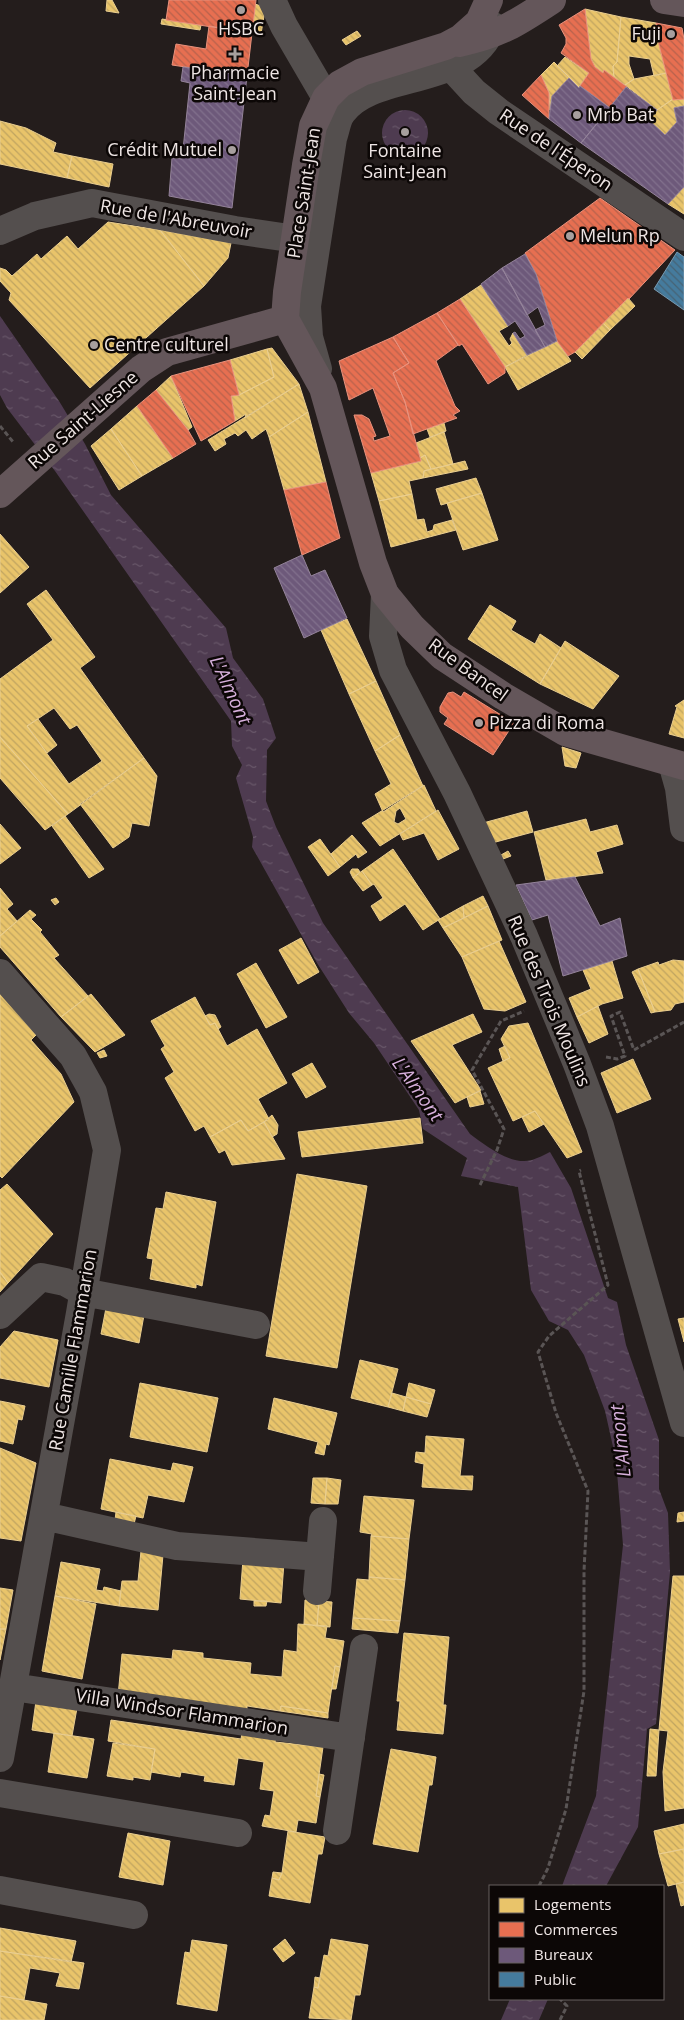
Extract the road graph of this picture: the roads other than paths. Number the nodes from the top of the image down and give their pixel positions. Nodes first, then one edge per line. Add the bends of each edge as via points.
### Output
1 (272, 0) edge
2 (491, 0) edge
3 (552, 0) edge
4 (664, 0) edge
5 (684, 3) edge
6 (489, 37) junction
7 (448, 56) junction
8 (326, 98) junction
9 (0, 231) edge
10 (684, 237) edge
11 (296, 239) junction
12 (285, 319) junction
13 (324, 388) junction
14 (0, 494) edge
15 (385, 594) junction
16 (678, 764) edge
17 (684, 828) edge
18 (0, 973) edge
19 (83, 1292) junction
20 (0, 1315) edge
21 (256, 1325) dead end
22 (684, 1423) edge
23 (44, 1516) junction
24 (323, 1521) dead end
25 (320, 1558) junction
26 (317, 1591) dead end
27 (364, 1648) dead end
28 (13, 1687) junction
29 (351, 1738) junction
30 (0, 1758) edge
31 (0, 1792) edge
32 (337, 1831) dead end
33 (238, 1833) dead end
34 (0, 1890) edge
35 (134, 1915) dead end

1 - 8 street
2 - 6 street via 497,16
2 - 7 main road, Place Saint-Jean via 480,22 461,38
3 - 6 main road via 510,28
4 - 5 main road
6 - 7 main road
7 - 8 main road, Place Saint-Jean via 362,72 340,84
7 - 10 street, Rue de l'Éperon via 474,92 499,112
7 - 13 street via 360,96 342,113 333,138 307,306 309,337
8 - 11 main road, Place Saint-Jean via 313,126
9 - 11 street, Rue de l'Abreuvoir via 35,216 92,203
11 - 12 main road, Place Saint-Jean
12 - 13 main road
12 - 14 main road, Rue Saint-Liesne via 167,352 141,369
13 - 15 main road, Rue Bancel via 373,563
15 - 16 main road, Rue Bancel via 442,656 565,732
15 - 22 street, Rue des Trois Moulins via 383,636 393,670 524,936 600,1126
16 - 17 street
18 - 19 street, Rue Camille Flammarion via 73,1056 94,1092 107,1150
19 - 20 street via 65,1282 42,1277
19 - 21 street
19 - 23 street, Rue Camille Flammarion
23 - 25 street via 178,1546
23 - 28 street, Rue Camille Flammarion
24 - 25 street
25 - 26 street
27 - 29 street
28 - 29 street, Villa Windsor Flammarion
28 - 30 street, Rue Camille Flammarion
29 - 32 street
31 - 33 street
34 - 35 street

